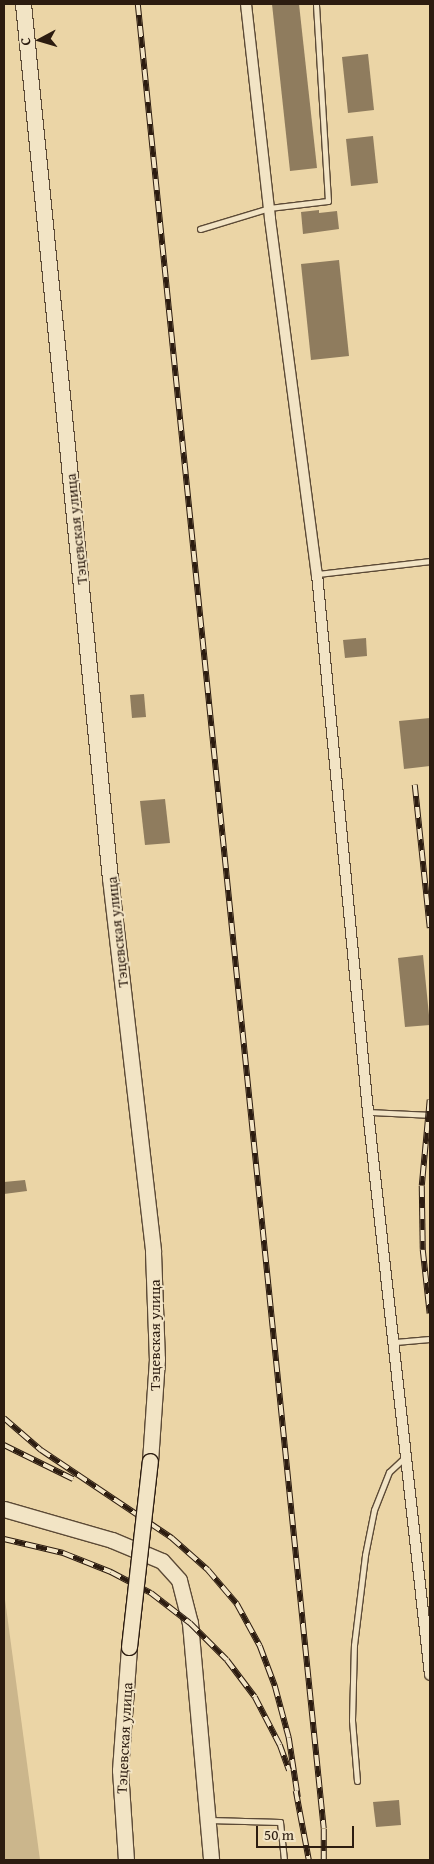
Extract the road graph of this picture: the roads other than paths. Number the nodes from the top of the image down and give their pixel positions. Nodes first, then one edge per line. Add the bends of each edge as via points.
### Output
1 (23, 4) edge
2 (246, 4) edge
3 (316, 4) edge
4 (269, 208) junction
5 (200, 229) dead end
6 (430, 561) edge
7 (317, 574) junction
8 (368, 1112) junction
9 (430, 1115) edge
10 (430, 1339) edge
11 (395, 1342) junction
12 (407, 1456) junction
13 (4, 1509) edge
14 (430, 1675) edge
15 (357, 1781) dead end
16 (208, 1820) junction
17 (126, 1860) edge
18 (211, 1860) edge
19 (284, 1860) edge

1 - 17 street, Тэцевская улица, bridge via 110,878 153,1252 157,1359 120,1770
2 - 4 street
3 - 4 lane via 328,202
4 - 5 lane
4 - 7 street
6 - 7 lane
7 - 8 street
8 - 9 lane
8 - 11 street
10 - 11 lane
11 - 12 street
12 - 14 street
12 - 15 lane via 389,1472 374,1510 365,1555 354,1646 352,1720
13 - 16 street via 112,1540 162,1561 179,1580 190,1623
16 - 18 street
16 - 19 lane via 280,1822

